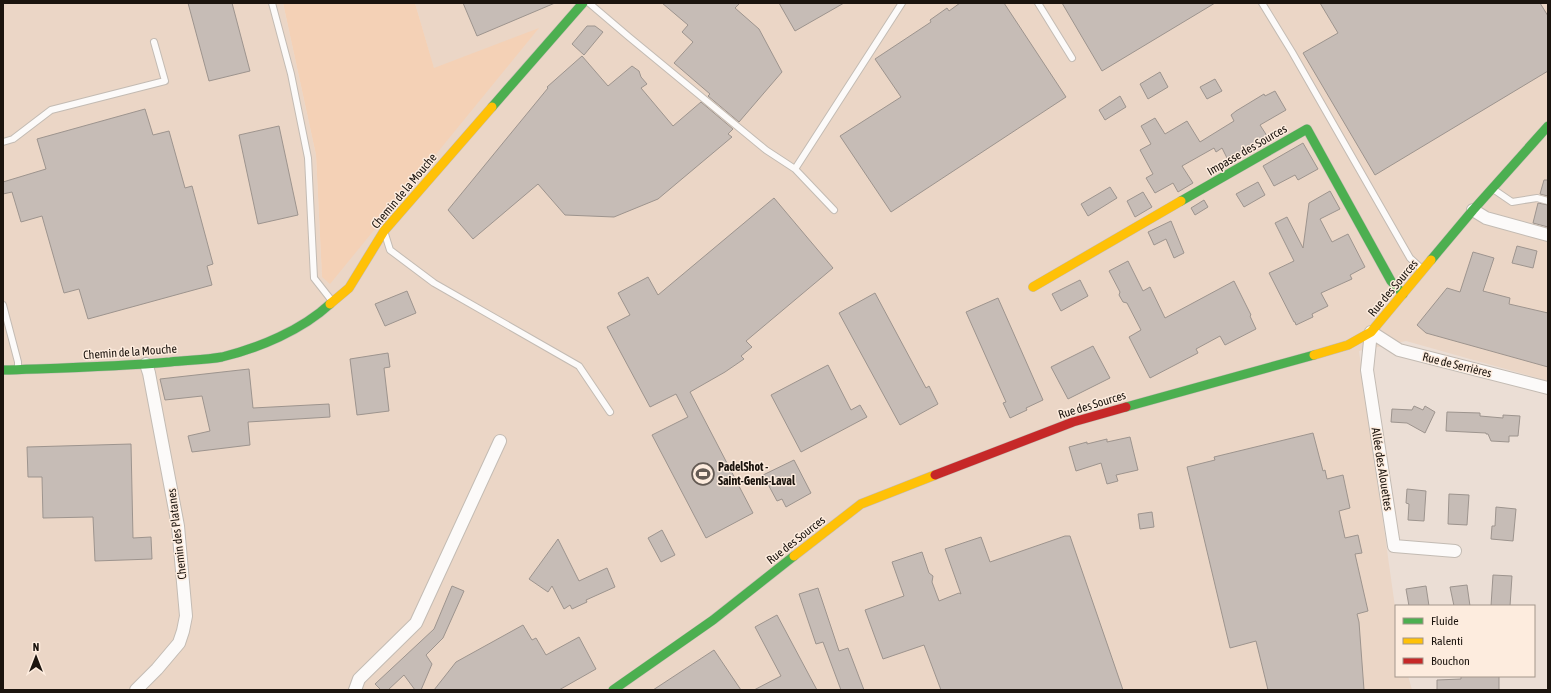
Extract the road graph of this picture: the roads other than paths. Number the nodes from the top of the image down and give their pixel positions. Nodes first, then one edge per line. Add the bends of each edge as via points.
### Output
1 (272, 3) edge
2 (583, 3) edge
3 (589, 3) edge
4 (902, 3) edge
5 (1038, 3) edge
6 (1262, 3) edge
7 (154, 42) dead end
8 (1072, 58) dead end
9 (1546, 130) edge
10 (3, 142) edge
11 (795, 169) junction
12 (1493, 189) junction
13 (1548, 201) edge
14 (834, 210) dead end
15 (1474, 210) junction
16 (384, 231) junction
17 (1548, 235) edge
18 (1424, 271) junction
19 (1033, 287) dead end
20 (1404, 294) junction
21 (333, 302) junction
22 (3, 305) edge
23 (1371, 332) junction
24 (146, 364) junction
25 (18, 369) junction
26 (3, 370) edge
27 (1548, 388) edge
28 (610, 412) dead end
29 (500, 442) dead end
30 (1454, 551) dead end
31 (136, 690) edge
32 (356, 690) edge
33 (613, 690) edge

1 - 21 lane via 308,158 314,278
2 - 16 street, Chemin de la Mouche
3 - 11 lane via 766,150
4 - 11 lane
5 - 8 lane
6 - 18 lane via 1410,258
7 - 10 lane via 165,82 51,110 13,139
9 - 12 street, Rue des Sources
11 - 14 lane
12 - 13 lane via 1512,202 1537,198
12 - 15 street, Rue des Sources
15 - 17 street via 1486,218
15 - 18 street, Rue des Sources
16 - 21 street, Chemin de la Mouche via 349,288
16 - 28 lane via 390,250 434,283 579,366
18 - 20 street, Rue des Sources
19 - 20 street, Impasse des Sources via 1307,129 1391,281
20 - 23 street, Rue des Sources
21 - 24 street, Chemin de la Mouche via 316,317 246,350 220,357
22 - 25 lane
23 - 27 street, Rue de Serrières via 1399,350
23 - 30 street, Allée des Alouettes via 1367,370 1394,546
23 - 33 street, Rue des Sources via 1348,345 1072,422 861,504 713,620
24 - 25 street, Chemin de la Mouche
24 - 31 street, Chemin des Platanes via 178,526 186,616 179,643
25 - 26 street, Chemin de la Mouche
29 - 32 street via 416,623 359,679

